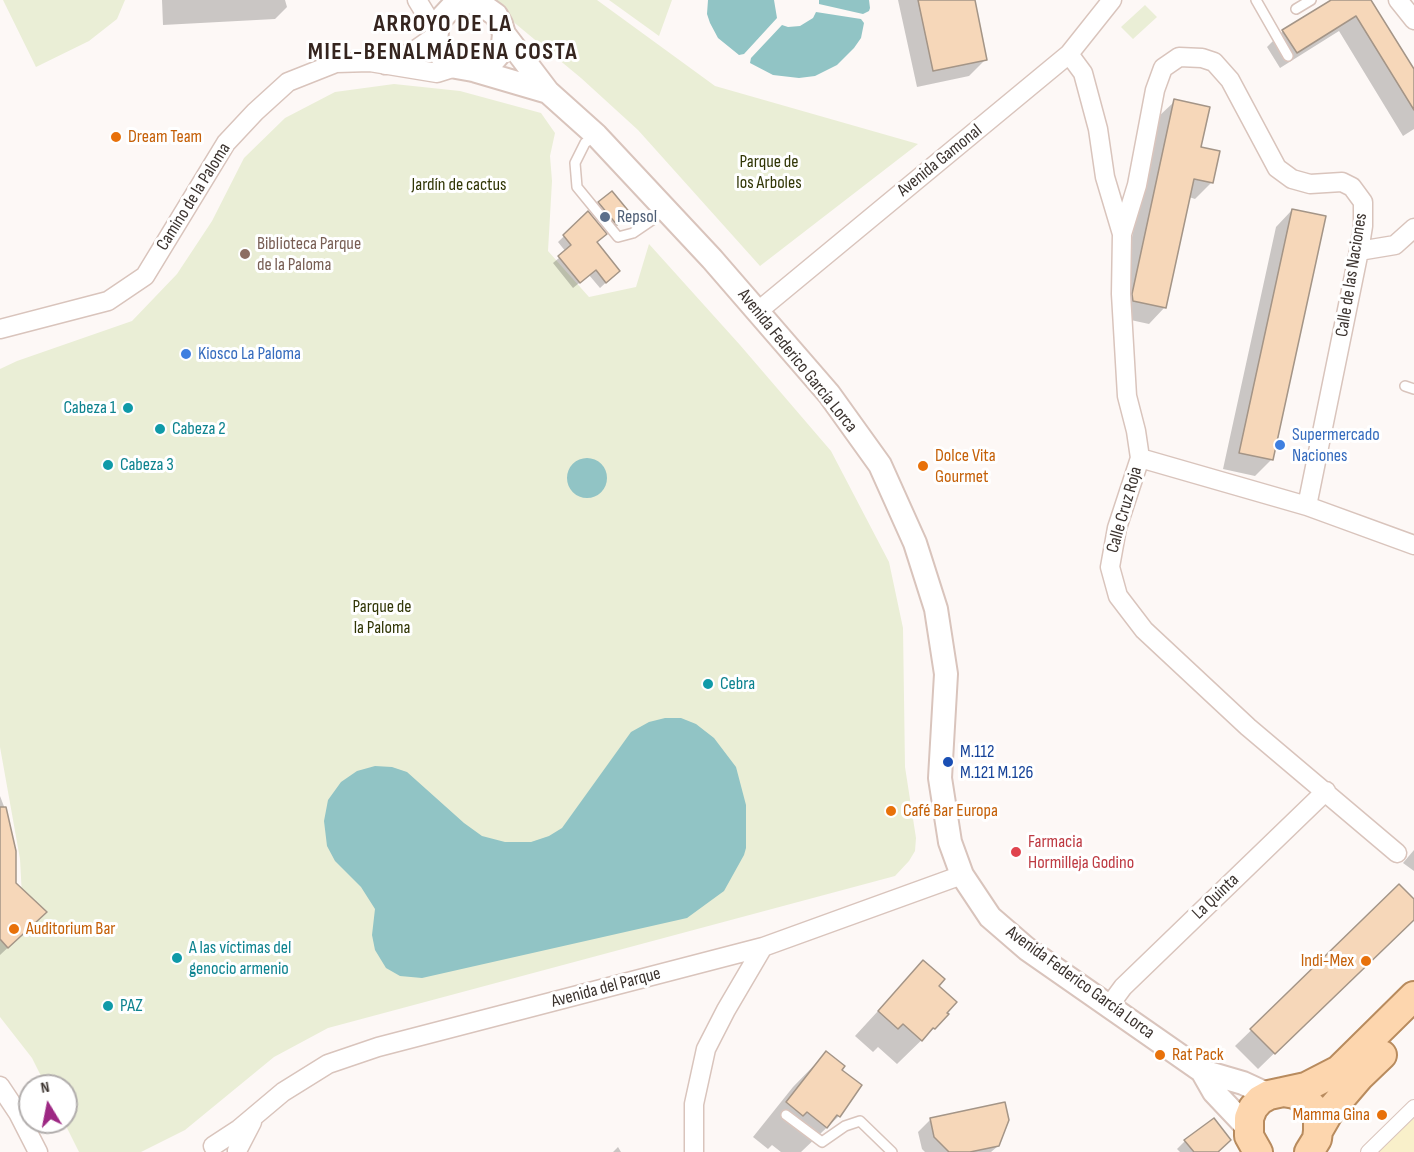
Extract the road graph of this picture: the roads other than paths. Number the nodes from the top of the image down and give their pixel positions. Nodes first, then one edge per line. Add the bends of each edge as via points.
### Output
1 (417, 0) edge
2 (1112, 0) edge
3 (1256, 0) edge
4 (1311, 0) edge
5 (1398, 0) edge
6 (461, 2) edge
7 (1296, 9) dead end
8 (1414, 20) edge
9 (436, 33) junction
10 (504, 34) junction
11 (1069, 54) junction
12 (1288, 56) dead end
13 (385, 65) junction
14 (465, 69) junction
15 (548, 92) junction
16 (596, 135) junction
17 (664, 207) junction
18 (1414, 228) edge
19 (1122, 234) junction
20 (1359, 251) junction
21 (758, 312) junction
22 (0, 329) edge
23 (1140, 458) junction
24 (1307, 506) junction
25 (1414, 545) edge
26 (1326, 791) junction
27 (1397, 853) dead end
28 (962, 876) junction
29 (763, 946) junction
30 (1414, 996) edge
31 (1109, 1006) junction
32 (1414, 1024) edge
33 (1202, 1071) junction
34 (0, 1086) edge
35 (1269, 1092) junction
36 (1414, 1107) edge
37 (257, 1113) junction
38 (786, 1115) dead end
39 (1313, 1141) edge
40 (1249, 1142) edge
41 (208, 1149) edge
42 (238, 1151) edge
43 (38, 1152) edge
44 (694, 1152) edge
45 (892, 1152) edge
46 (1368, 1152) edge

1 - 9 street
2 - 11 street, Avenida Gamonal
3 - 12 lane
4 - 7 lane
5 - 8 street
6 - 9 street via 444,14
6 - 10 street via 489,8
9 - 13 street via 415,50
9 - 14 street via 442,57
10 - 14 street via 499,54 492,62
10 - 15 street, Avenida Federico García Lorca
11 - 19 street, Calle Cruz Roja via 1083,73 1098,129 1105,177
11 - 21 street, Avenida Gamonal
13 - 14 street, Camino de la Paloma via 437,73
13 - 22 street, Camino de la Paloma via 336,63 288,82 226,142 145,276 108,301
14 - 15 street, Avenida Federico García Lorca
15 - 16 street, Avenida Federico García Lorca
16 - 17 street, Avenida Federico García Lorca
16 - 17 lane via 585,143 575,162 577,187 618,237 633,233
17 - 21 street, Avenida Federico García Lorca
18 - 20 street via 1395,245
19 - 20 street, Calle de las Naciones via 1163,68 1179,57 1202,58 1214,62 1230,80 1277,168 1292,179 1310,184 1342,182 1352,187 1363,202
19 - 23 street, Calle Cruz Roja via 1127,396
20 - 24 street, Calle de las Naciones
21 - 28 street, Avenida Federico García Lorca via 829,394 879,465 915,543 936,609 946,674 940,777 950,842
23 - 24 street
23 - 26 street, Calle Cruz Roja via 1117,528 1110,567 1118,596 1144,630 1248,727
24 - 25 street
26 - 27 street, Calle Cruz Roja
26 - 31 street, La Quinta
28 - 29 street, Avenida del Parque
28 - 31 street, Avenida Federico García Lorca via 990,917 1027,949
29 - 37 street, Avenida del Parque via 378,1047 328,1064
29 - 44 street via 706,1049 694,1104
30 - 35 main road via 1339,1070 1306,1087
31 - 33 street, Avenida Federico García Lorca
32 - 39 main road via 1359,1077 1329,1112
33 - 35 street
33 - 40 street
34 - 43 street
35 - 39 main road via 1295,1094 1313,1108 1318,1120
35 - 40 main road via 1253,1108
36 - 46 street
37 - 41 street, Avenida del Parque
37 - 42 street, Avenida del Parque
38 - 45 lane via 822,1142 860,1120
41 - 42 street via 221,1145

